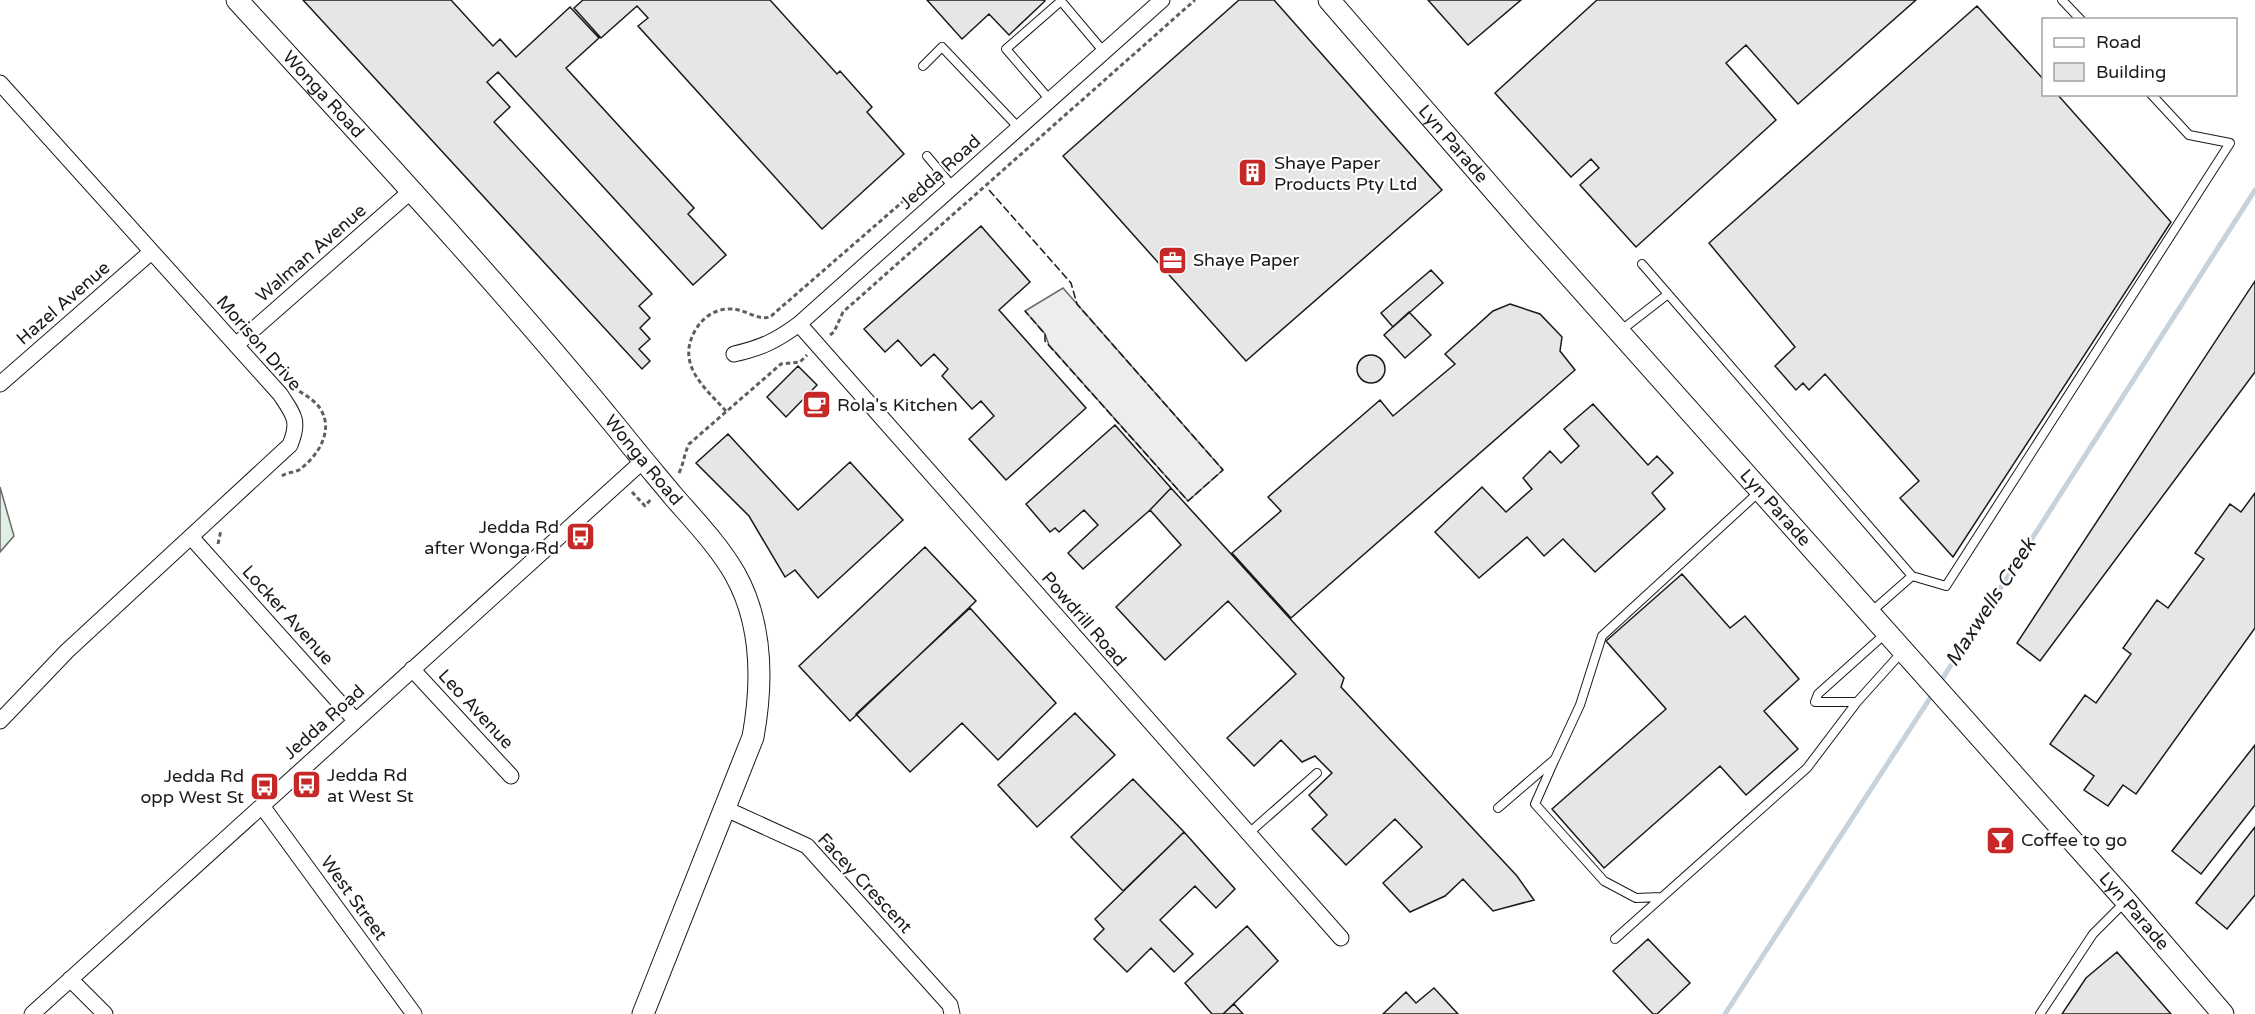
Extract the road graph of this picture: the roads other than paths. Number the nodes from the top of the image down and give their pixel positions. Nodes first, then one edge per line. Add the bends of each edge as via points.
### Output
1 (237, 0) edge
2 (1162, 0) edge
3 (1329, 0) edge
4 (2062, 0) edge
5 (2079, 18) edge
6 (1104, 52) junction
7 (923, 66) dead end
8 (0, 83) edge
9 (2153, 96) edge
10 (1050, 100) junction
11 (1019, 128) junction
12 (927, 156) dead end
13 (953, 187) junction
14 (411, 191) junction
15 (151, 252) junction
16 (1642, 264) dead end
17 (1668, 294) junction
18 (799, 324) junction
19 (1619, 332) junction
20 (237, 344) junction
21 (734, 354) dead end
22 (0, 384) edge
23 (644, 460) junction
24 (1760, 491) junction
25 (191, 537) junction
26 (1912, 576) junction
27 (1869, 614) junction
28 (1886, 633) junction
29 (1908, 657) junction
30 (412, 669) junction
31 (1857, 702) junction
32 (355, 720) junction
33 (0, 721) edge
34 (1555, 759) junction
35 (1317, 773) dead end
36 (512, 776) dead end
37 (262, 806) junction
38 (1498, 808) dead end
39 (726, 809) junction
40 (1248, 833) junction
41 (1661, 897) junction
42 (2126, 901) junction
43 (1341, 938) dead end
44 (1615, 939) dead end
45 (70, 979) junction
46 (32, 1014) edge
47 (105, 1014) edge
48 (414, 1014) edge
49 (643, 1014) edge
50 (952, 1014) edge
51 (2040, 1014) edge
52 (2223, 1014) edge

1 - 14 street, Wonga Road
2 - 6 street, Jedda Road
3 - 19 street, Lyn Parade
4 - 5 lane
6 - 10 street, Jedda Road
6 - 10 lane via 1061,1 1006,49
7 - 11 lane via 942,47
8 - 15 street, Morison Drive
9 - 26 lane via 2189,135 2230,143 1946,586
10 - 11 street, Jedda Road
11 - 13 street, Jedda Road
12 - 13 lane
13 - 18 street, Jedda Road
14 - 20 street, Walman Avenue
14 - 23 street, Wonga Road
15 - 20 street, Morison Drive
15 - 22 street, Hazel Avenue
16 - 17 lane
17 - 19 lane
17 - 26 lane
18 - 21 street, Jedda Road via 777,341
18 - 40 street, Powdrill Road
19 - 24 street, Lyn Parade
20 - 25 street, Morison Drive via 280,394 292,411 297,429 290,445
23 - 30 street, Jedda Road
23 - 39 street, Wonga Road via 735,574 754,620 759,701 753,737
24 - 27 street, Lyn Parade
24 - 34 lane via 1602,636 1580,705
25 - 32 street, Locker Avenue
25 - 33 street, Morison Drive via 67,651
26 - 27 lane
27 - 28 street, Lyn Parade
28 - 29 street, Lyn Parade
28 - 31 lane via 1818,694 1815,702
29 - 31 lane
29 - 42 street, Lyn Parade
30 - 32 street, Jedda Road
30 - 36 street, Leo Avenue
31 - 41 lane via 1807,768
32 - 37 street, Jedda Road
34 - 38 lane
34 - 41 lane via 1535,804 1604,881 1636,898
35 - 40 lane
37 - 45 street, Jedda Road
37 - 48 street, West Street
39 - 49 street, Wonga Road
39 - 50 street, Facey Crescent via 807,846 950,1005
40 - 43 street, Powdrill Road
41 - 44 lane
42 - 51 lane via 2093,933
42 - 52 street, Lyn Parade
45 - 46 street, Jedda Road
45 - 47 street

